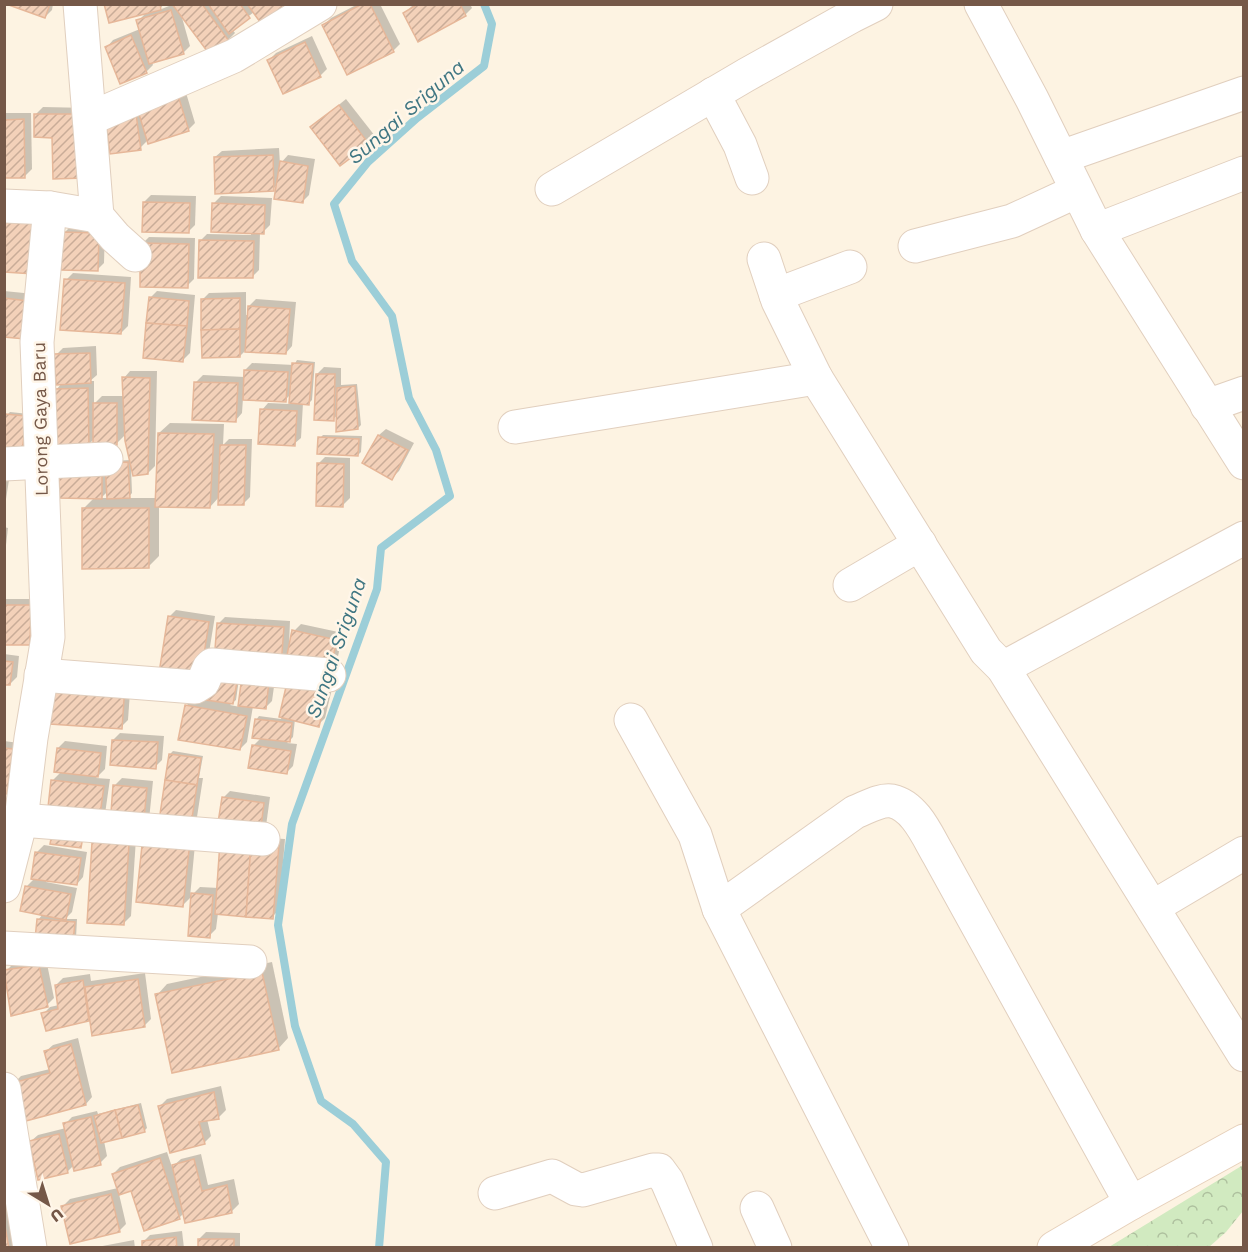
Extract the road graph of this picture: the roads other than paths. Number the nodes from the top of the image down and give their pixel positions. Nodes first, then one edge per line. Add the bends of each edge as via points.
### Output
1 (80, 4) edge
2 (876, 4) edge
3 (981, 4) edge
4 (301, 9) edge
5 (1244, 93) edge
6 (712, 94) junction
7 (91, 118) junction
8 (1061, 158) junction
9 (1244, 173) edge
10 (752, 178) dead end
11 (552, 189) dead end
12 (1077, 190) junction
13 (4, 206) edge
14 (50, 208) junction
15 (97, 216) junction
16 (1097, 230) junction
17 (915, 246) dead end
18 (135, 255) dead end
19 (764, 259) dead end
20 (850, 267) dead end
21 (776, 295) junction
22 (816, 378) junction
23 (1244, 393) edge
24 (1207, 406) junction
25 (515, 427) dead end
26 (106, 459) dead end
27 (40, 463) junction
28 (1244, 463) edge
29 (4, 464) edge
30 (1244, 538) edge
31 (920, 544) junction
32 (850, 585) dead end
33 (1003, 668) junction
34 (41, 675) junction
35 (329, 675) dead end
36 (631, 720) dead end
37 (18, 736) edge
38 (21, 820) junction
39 (263, 840) dead end
40 (1244, 853) edge
41 (4, 886) edge
42 (1153, 908) junction
43 (719, 909) junction
44 (4, 948) edge
45 (250, 962) dead end
46 (1244, 1055) edge
47 (4, 1089) edge
48 (1244, 1141) edge
49 (495, 1193) dead end
50 (1131, 1203) junction
51 (758, 1208) dead end
52 (30, 1248) edge
53 (696, 1248) edge
54 (775, 1248) edge
55 (891, 1248) edge
56 (1054, 1248) edge

1 - 7 street
2 - 6 street
3 - 8 street
4 - 7 street via 234,56
5 - 8 street
6 - 10 street via 740,145
6 - 11 street
7 - 15 street
8 - 12 street
9 - 16 street
12 - 16 street
12 - 17 street via 1011,220
13 - 14 street
14 - 15 street
14 - 27 street, Lorong Gaya Baru via 37,342
15 - 18 street
16 - 24 street
19 - 21 street
20 - 21 street
21 - 22 street
22 - 25 street
22 - 31 street
23 - 24 street
24 - 28 street
26 - 27 street
27 - 29 street
27 - 34 street, Lorong Gaya Baru via 48,637
30 - 33 street
31 - 32 street
31 - 33 street via 986,651
33 - 42 street
34 - 35 street via 195,687 203,682 212,664
34 - 37 street, Lorong Gaya Baru
36 - 43 street via 695,835
37 - 38 street, Lorong Gaya Baru
38 - 39 street
38 - 41 street, Lorong Gaya Baru
40 - 42 street
42 - 46 street
43 - 50 street via 855,812 891,801 905,808 920,822
43 - 55 street
44 - 45 street
47 - 52 street
48 - 50 street
49 - 53 street via 552,1176 584,1190 659,1170
50 - 56 street
51 - 54 street

